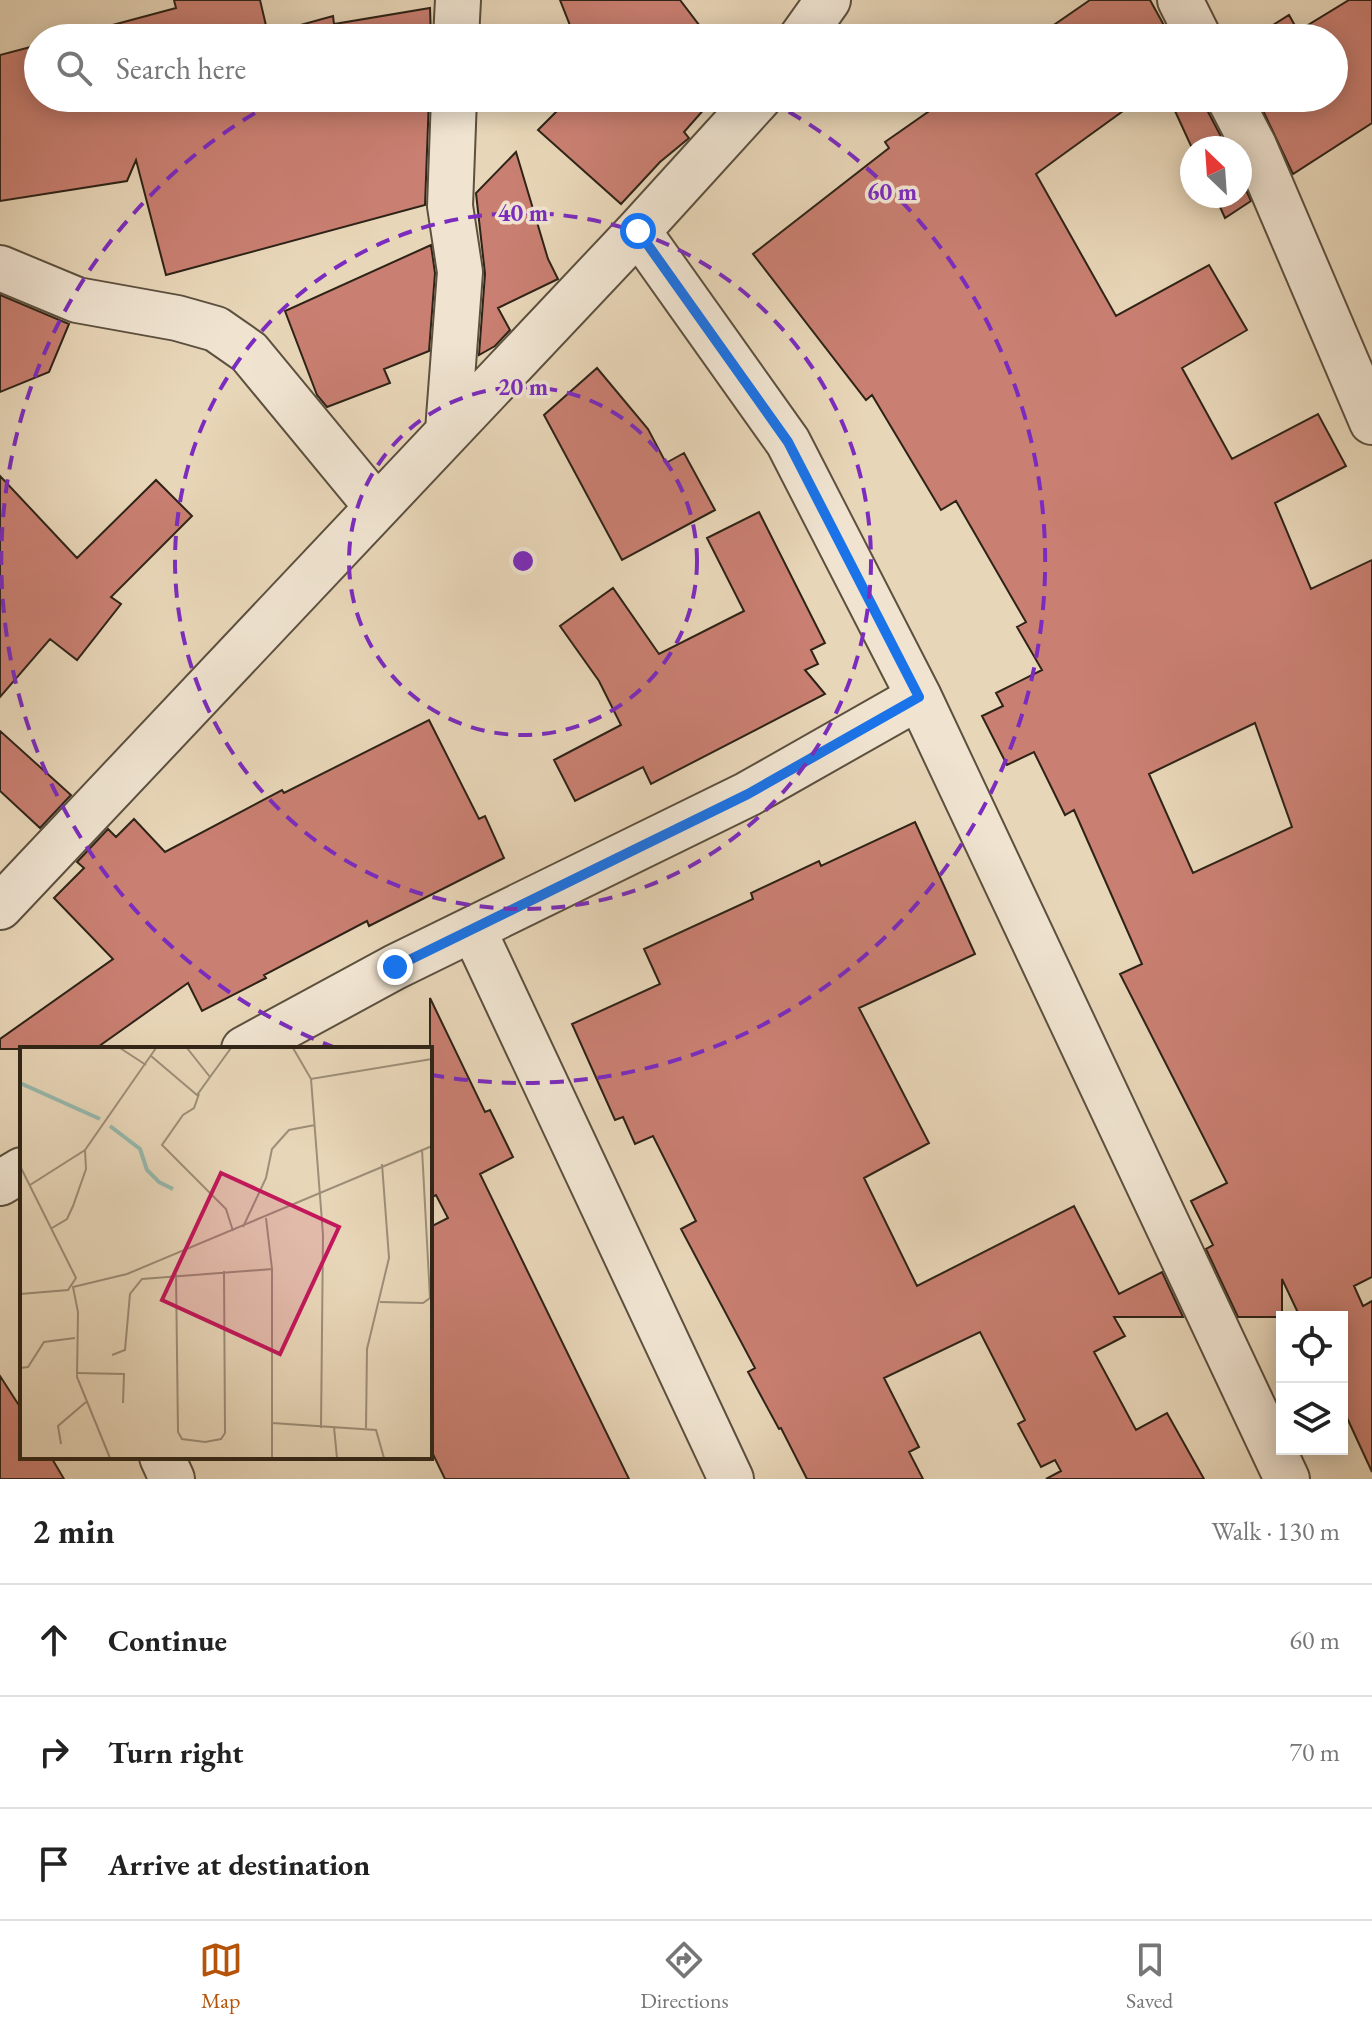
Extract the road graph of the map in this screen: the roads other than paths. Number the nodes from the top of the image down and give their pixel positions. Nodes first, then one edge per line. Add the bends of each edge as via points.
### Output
1 (458, 0) edge
2 (828, 0) edge
3 (1180, 0) edge
4 (457, 24) edge
5 (811, 24) edge
6 (1192, 24) edge
7 (453, 112) edge
8 (746, 112) edge
9 (1236, 112) edge
10 (638, 231) junction
11 (0, 268) edge
12 (1372, 422) edge
13 (448, 431) junction
14 (377, 507) junction
15 (919, 697) junction
16 (0, 907) edge
17 (473, 929) junction
18 (248, 1047) edge
19 (20, 1171) edge
20 (0, 1183) edge
21 (163, 1459) edge
22 (172, 1479) edge
23 (731, 1479) edge
24 (1287, 1479) edge

1 - 4 street
2 - 5 street
3 - 6 street
7 - 13 street via 450,206 460,272
8 - 10 street
9 - 12 street
10 - 13 street
10 - 15 street via 788,442
11 - 14 street via 77,300 216,329 249,352
13 - 14 street
14 - 16 street
15 - 17 street via 748,794
15 - 24 street
17 - 18 street
17 - 23 street
19 - 20 street
21 - 22 street

